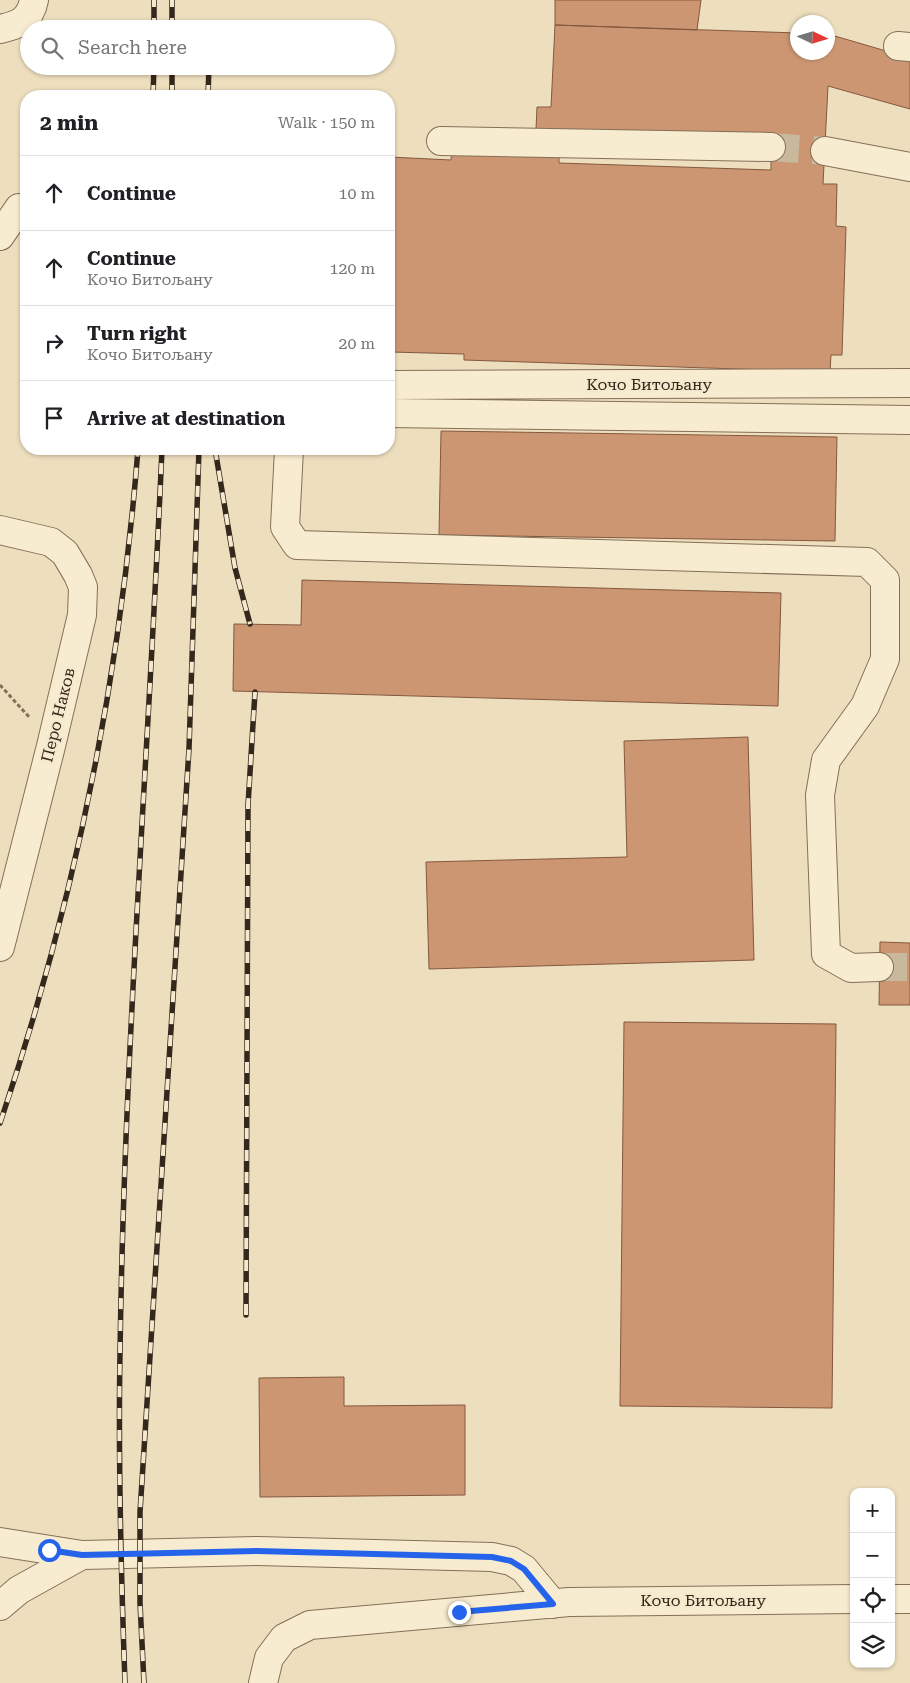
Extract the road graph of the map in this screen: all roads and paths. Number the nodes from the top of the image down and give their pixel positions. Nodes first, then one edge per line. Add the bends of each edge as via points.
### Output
1 (34, 2) edge
2 (23, 20) edge
3 (20, 23) edge
4 (0, 29) edge
5 (441, 141) dead end
6 (770, 147) tunnel mouth
7 (824, 152) tunnel mouth
8 (910, 167) edge
9 (19, 208) dead end
10 (0, 236) edge
11 (910, 383) edge
12 (395, 385) edge
13 (395, 413) edge
14 (910, 420) edge
15 (289, 455) edge
16 (0, 530) edge
17 (0, 685) edge
18 (51, 746) junction
19 (0, 947) edge
20 (879, 967) tunnel mouth
21 (0, 1542) edge
22 (82, 1555) junction
23 (850, 1599) edge
24 (895, 1599) edge
25 (910, 1599) edge
26 (553, 1604) junction
27 (0, 1606) edge
28 (263, 1683) edge

1 - 2 street
3 - 4 street
5 - 6 street
7 - 8 street
9 - 10 street
11 - 12 street, Кочо Битољану
13 - 14 street
15 - 20 street via 285,527 297,545 867,562 885,580 885,658 865,706 826,760 820,795 826,954 851,968
16 - 18 street, Перо Наков via 51,542 65,553 83,587 82,615
17 - 18 path via 33,720
18 - 19 street, Перо Наков
21 - 22 street
22 - 26 street via 257,1551 492,1557 511,1561 524,1569
22 - 27 street via 19,1590
23 - 26 street, Кочо Битољану
24 - 25 street
26 - 28 street, Кочо Битољану via 310,1625 284,1638 269,1658

